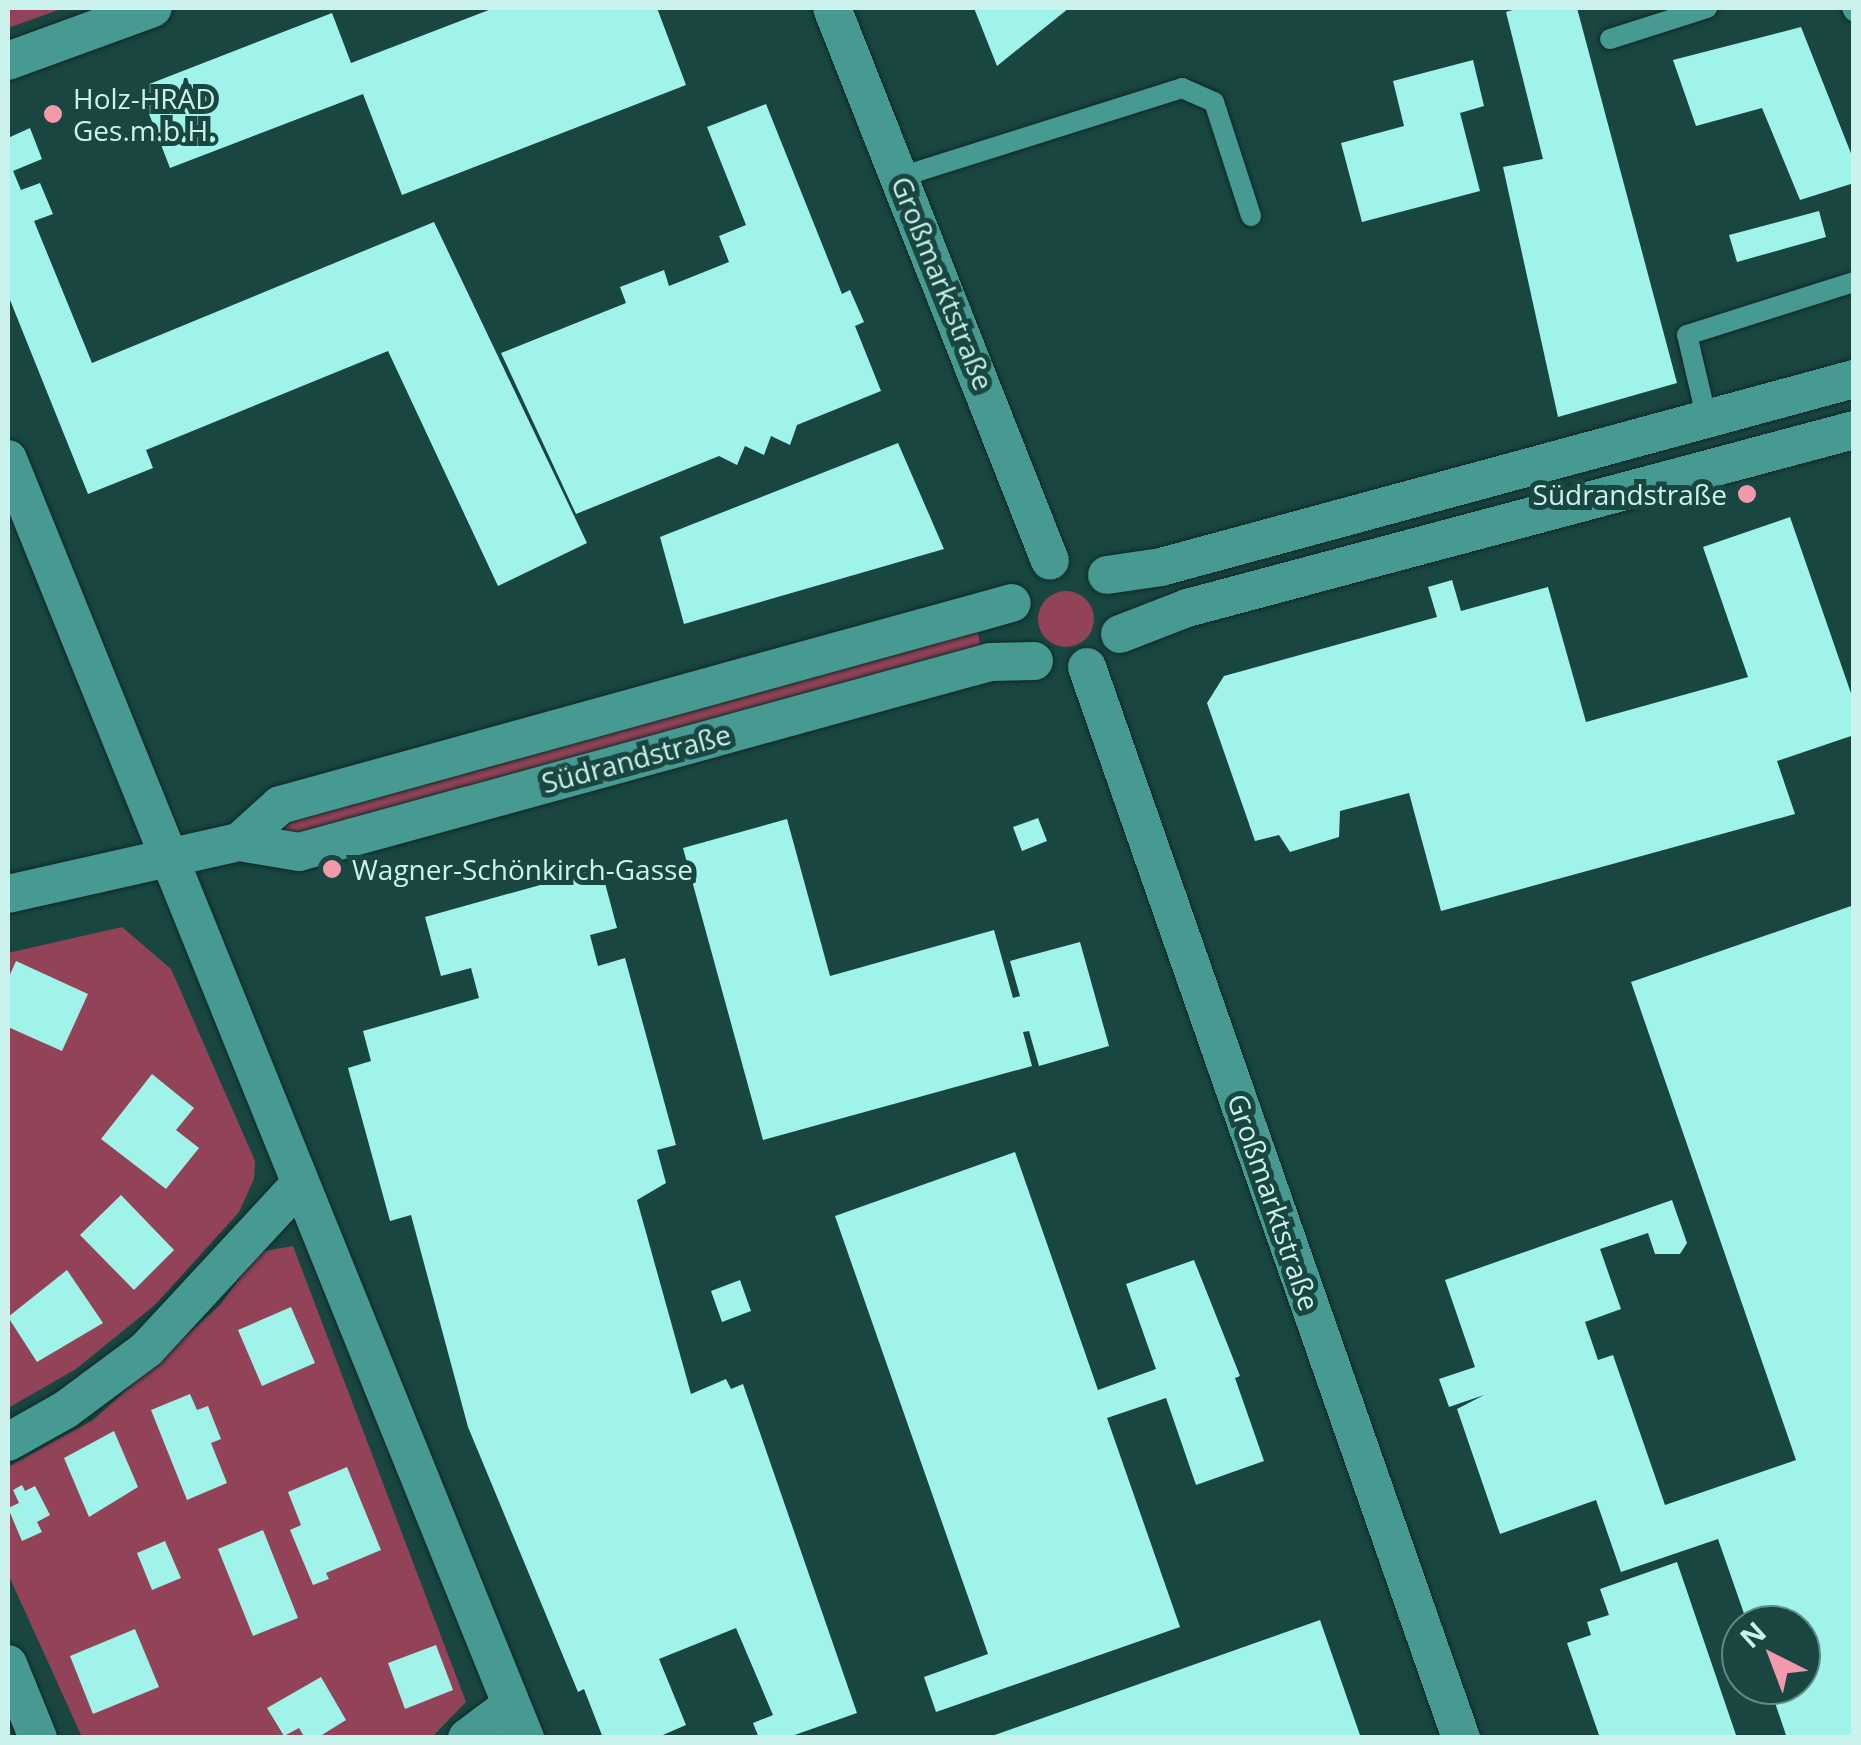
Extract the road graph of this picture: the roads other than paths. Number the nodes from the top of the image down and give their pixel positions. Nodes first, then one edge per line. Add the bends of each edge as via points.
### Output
1 (153, 8) edge
2 (832, 8) edge
3 (1708, 8) edge
4 (1610, 39) dead end
5 (8, 61) edge
6 (900, 178) junction
7 (1252, 216) dead end
8 (1854, 282) edge
9 (1854, 379) edge
10 (1707, 420) junction
11 (1854, 430) edge
12 (8, 459) edge
13 (1050, 561) junction
14 (1107, 574) junction
15 (1012, 603) junction
16 (1120, 634) junction
17 (1034, 661) junction
18 (1087, 667) junction
19 (239, 842) junction
20 (168, 862) junction
21 (8, 894) edge
22 (300, 1184) junction
23 (8, 1442) edge
24 (8, 1664) edge
25 (518, 1721) edge
26 (38, 1738) edge
27 (466, 1738) edge
28 (1461, 1738) edge

1 - 5 street
2 - 6 street, Großmarktstraße
3 - 4 lane
6 - 7 lane via 1182,88 1214,102
6 - 13 street, Großmarktstraße
8 - 10 lane via 1687,335
9 - 10 street
10 - 14 street via 1160,567
11 - 16 street via 1187,608
12 - 20 street
13 - 14 street via 1081,560
13 - 15 street via 1026,577
14 - 16 street via 1122,602
15 - 17 street via 1014,634
15 - 19 street, Südrandstraße via 280,806
16 - 18 street
17 - 18 street, Südrandstraße via 1061,671
17 - 19 street, Südrandstraße via 990,662 299,852
18 - 28 street, Großmarktstraße
19 - 20 street, Südrandstraße
20 - 21 street, Südrandstraße
20 - 22 street
22 - 23 street via 147,1349
22 - 25 street
24 - 26 street
25 - 27 street

